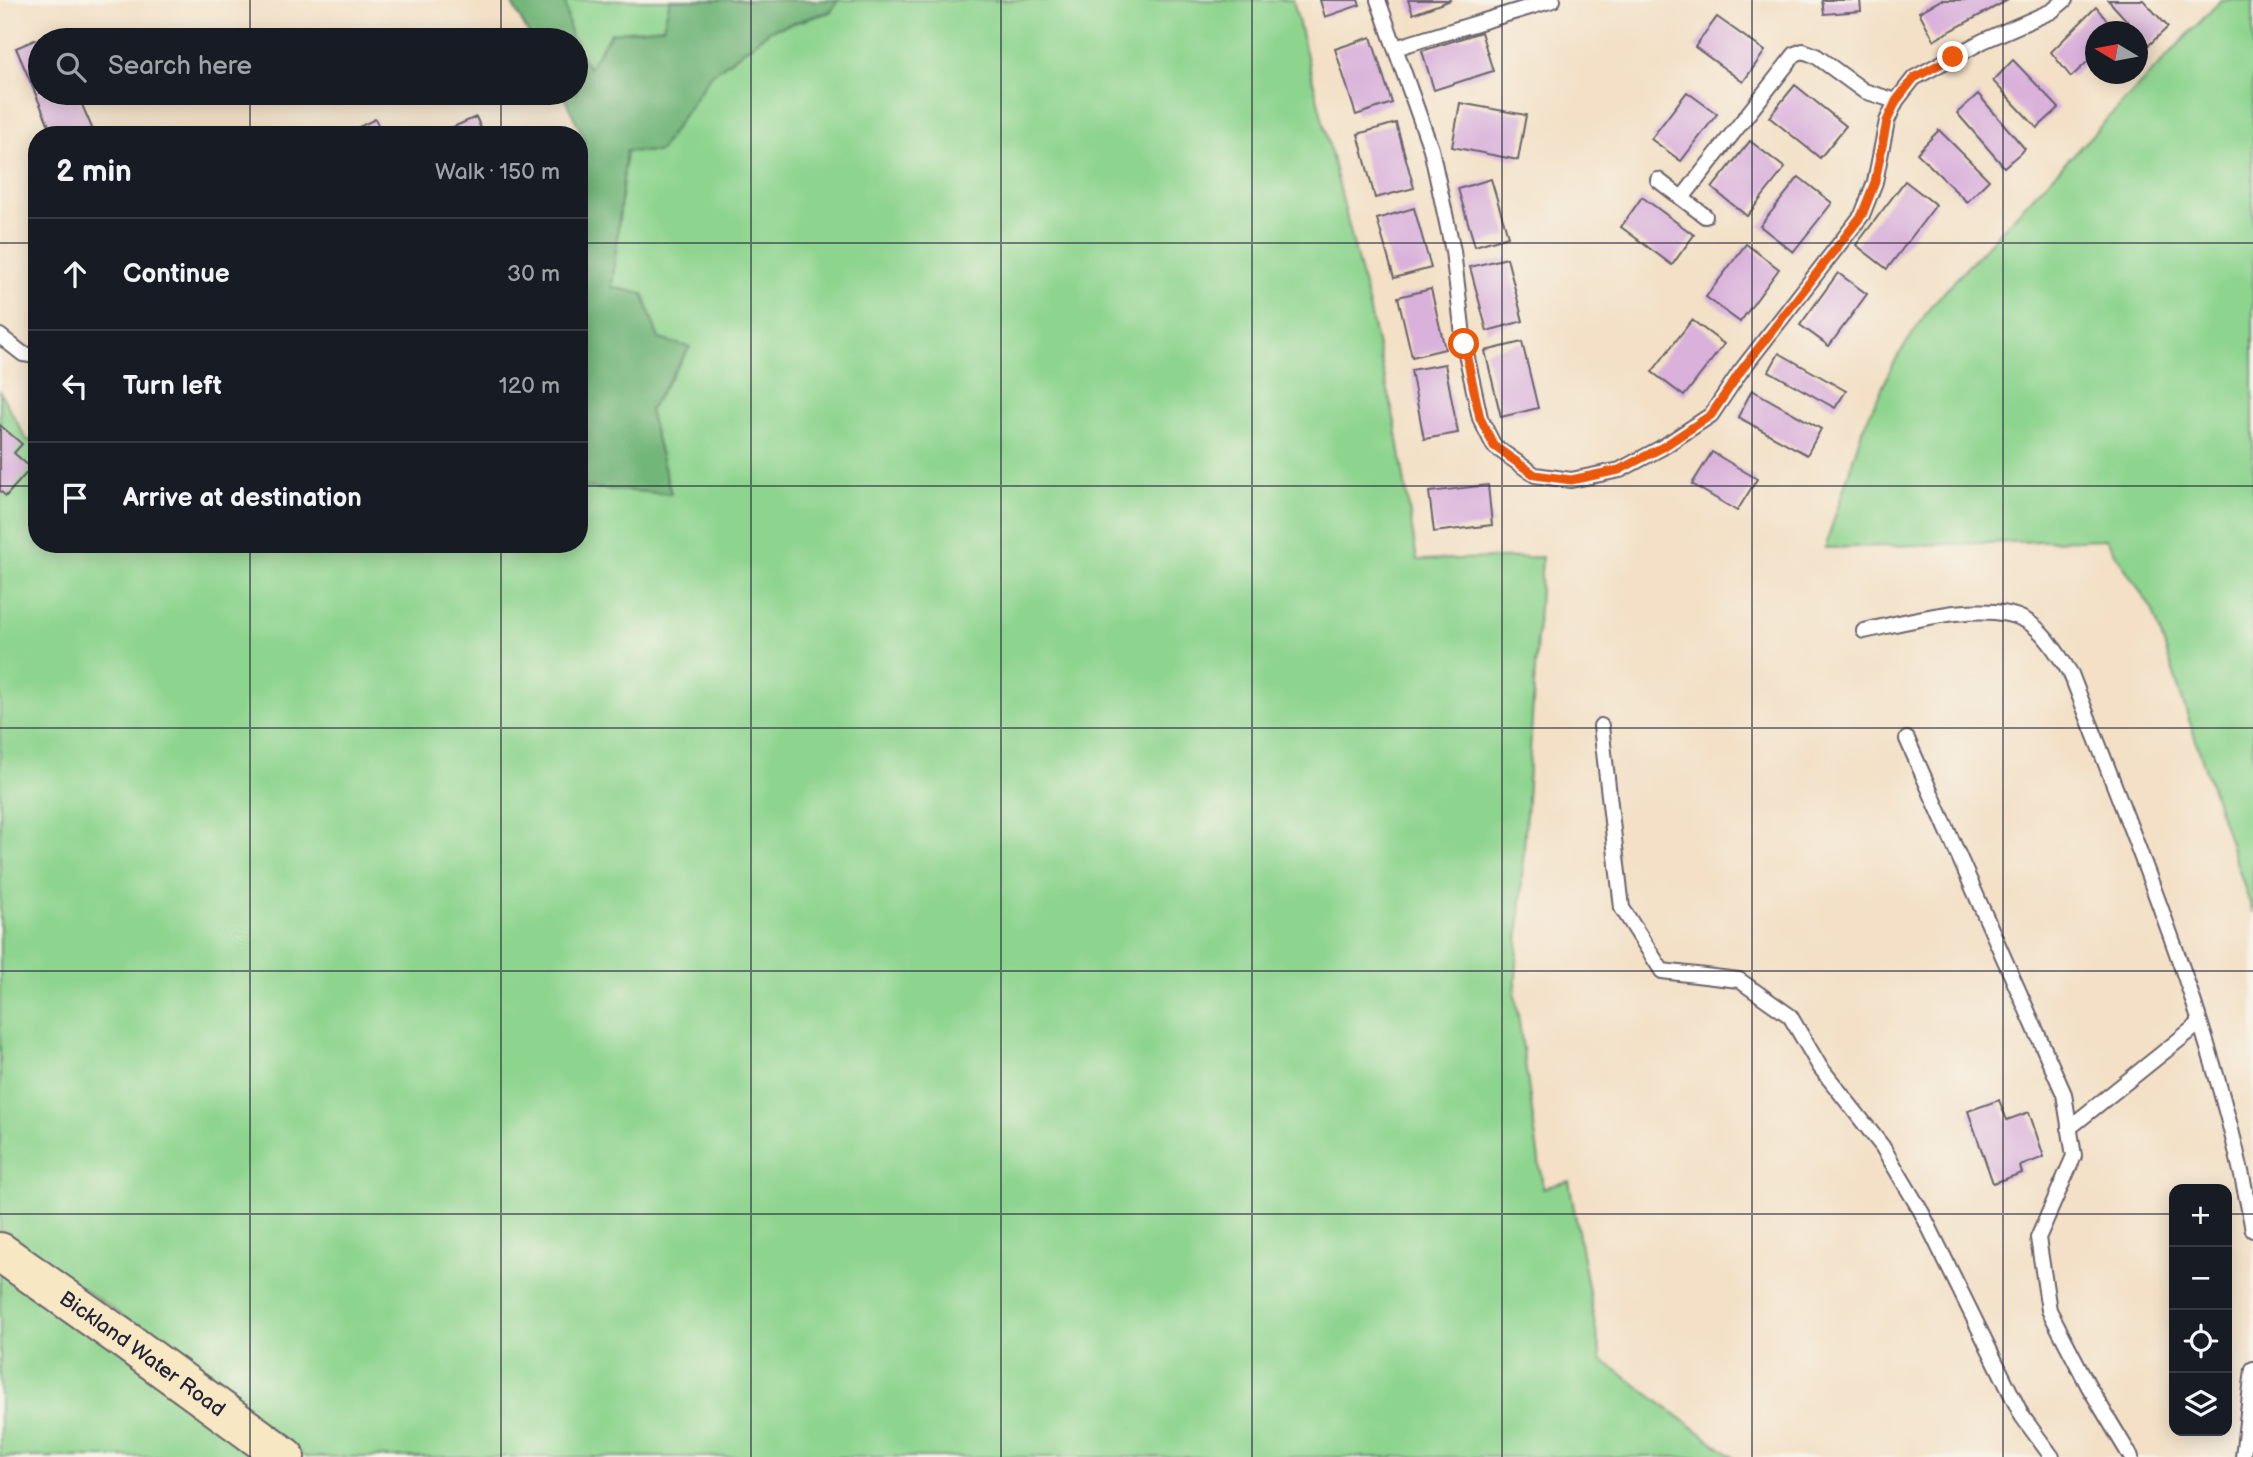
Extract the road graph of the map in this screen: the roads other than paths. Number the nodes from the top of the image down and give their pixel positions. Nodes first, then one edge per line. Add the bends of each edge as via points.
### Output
1 (1378, 0) edge
2 (1553, 0) edge
3 (2065, 0) edge
4 (1395, 48) junction
5 (1896, 101) junction
6 (1658, 180) dead end
7 (1682, 198) junction
8 (1705, 216) dead end
9 (0, 336) edge
10 (28, 355) edge
11 (1864, 631) dead end
12 (1601, 726) dead end
13 (1907, 739) dead end
14 (2200, 1023) junction
15 (2069, 1128) junction
16 (2253, 1230) edge
17 (0, 1252) edge
18 (2253, 1369) edge
19 (285, 1457) edge
20 (2052, 1457) edge
21 (2131, 1457) edge
22 (2243, 1457) edge

1 - 4 lane
2 - 4 lane
3 - 5 lane via 2052,11 1914,78
4 - 5 lane via 1433,162 1453,251 1464,344 1480,418 1494,446 1535,475 1571,480 1619,470 1711,415 1862,215
5 - 7 lane via 1864,91 1816,56 1804,51 1796,54
6 - 7 lane
7 - 8 lane
9 - 10 lane
11 - 14 lane via 1930,617 1996,612 2025,620 2046,638 2071,674
12 - 20 lane via 1622,908 1662,971 1739,980 1790,1017 1820,1067 1902,1179 2022,1416
13 - 15 lane via 2064,1094
14 - 15 lane
14 - 16 lane via 2240,1161
15 - 21 lane via 2074,1156 2038,1238 2049,1310
17 - 19 street, Bickland Water Road
18 - 22 lane

